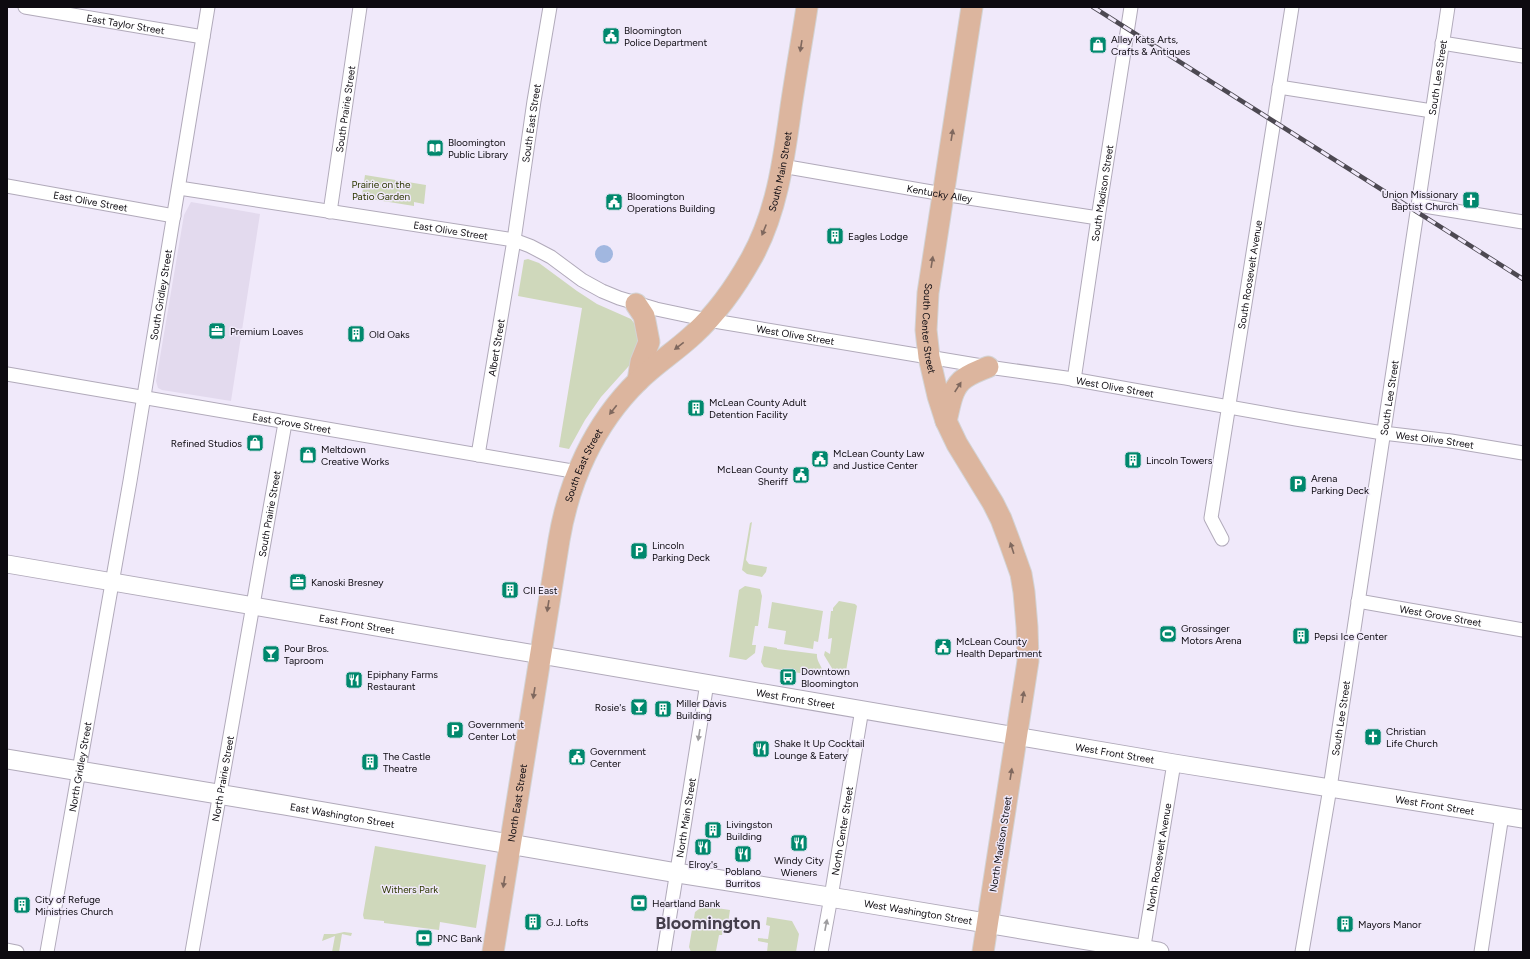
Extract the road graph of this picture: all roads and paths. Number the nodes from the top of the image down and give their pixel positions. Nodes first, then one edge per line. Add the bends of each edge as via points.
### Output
1 (25, 7) edge
2 (208, 7) edge
3 (360, 7) edge
4 (550, 7) edge
5 (807, 7) edge
6 (972, 7) edge
7 (1131, 7) edge
8 (1292, 7) edge
9 (1448, 7) edge
10 (203, 37) junction
11 (1442, 43) junction
12 (1523, 56) edge
13 (1279, 87) junction
14 (1432, 111) junction
15 (782, 166) junction
16 (944, 184) junction
17 (7, 186) edge
18 (179, 188) junction
19 (1418, 205) junction
20 (330, 212) junction
21 (174, 216) junction
22 (1098, 218) junction
23 (1523, 222) edge
24 (514, 240) junction
25 (636, 304) junction
26 (708, 320) junction
27 (929, 356) junction
28 (988, 366) junction
29 (7, 374) edge
30 (1074, 380) junction
31 (638, 381) junction
32 (144, 397) junction
33 (1230, 408) junction
34 (946, 421) junction
35 (285, 423) junction
36 (1383, 433) junction
37 (1523, 453) edge
38 (478, 455) junction
39 (578, 472) junction
40 (1222, 540) dead end
41 (7, 564) edge
42 (112, 581) junction
43 (1358, 601) junction
44 (253, 605) junction
45 (1523, 630) edge
46 (540, 654) junction
47 (707, 683) junction
48 (862, 709) junction
49 (1017, 736) junction
50 (7, 759) edge
51 (1174, 762) junction
52 (78, 771) junction
53 (1330, 788) junction
54 (220, 796) junction
55 (1502, 815) junction
56 (1523, 819) edge
57 (510, 844) junction
58 (677, 873) junction
59 (831, 897) junction
60 (988, 923) junction
61 (7, 950) edge
62 (1148, 951) edge
63 (17, 952) edge
64 (47, 952) edge
65 (192, 952) edge
66 (493, 952) edge
67 (664, 952) edge
68 (821, 952) edge
69 (983, 952) edge
70 (1302, 952) edge
71 (1481, 952) edge

1 - 10 street, East Taylor Street
2 - 10 street, South Gridley Street
3 - 20 street, South Prairie Street
4 - 24 street, South East Street
5 -> 15 main road, South Main Street
16 -> 6 main road, South Center Street
7 - 22 street, South Madison Street
8 - 13 street, South Roosevelt Avenue
9 - 11 street, South Lee Street
10 - 18 street, South Gridley Street
11 - 12 street
11 - 14 street, South Lee Street
13 - 14 street
13 - 33 street, South Roosevelt Avenue
14 - 19 street, South Lee Street
15 - 16 street, Kentucky Alley
15 -> 26 main road, South Main Street via 775,198 752,256 735,286
16 - 22 street, Kentucky Alley
27 -> 16 main road, South Center Street via 926,330 928,292
17 - 21 street, East Olive Street
18 - 20 street, East Olive Street
18 - 21 street, South Gridley Street
19 - 23 street
19 - 36 street, South Lee Street
20 - 24 street, East Olive Street
21 - 32 street, South Gridley Street
22 - 30 street, South Madison Street
24 - 25 street, East Olive Street via 551,257 602,291
24 - 38 street, Albert Street
25 - 26 street, East Olive Street
25 - 31 main road via 644,316 649,342 641,362
26 - 27 street, West Olive Street
26 -> 31 main road, South East Street
27 - 28 street, West Olive Street
27 - 34 main road, South Center Street
28 - 30 street, West Olive Street
34 -> 28 main road via 952,397 960,382
29 - 32 street, East Grove Street
30 - 33 street, West Olive Street
31 -> 39 main road, South East Street via 605,419
32 - 35 street, East Grove Street
32 - 42 street, South Gridley Street
33 - 36 street, West Olive Street
33 - 40 street, South Roosevelt Avenue via 1211,518
49 -> 34 main road, South Center Street via 1028,661 1028,628 1021,574 1001,518
35 - 38 street, East Grove Street
35 - 44 street, South Prairie Street
36 - 37 street, West Olive Street
36 - 43 street, South Lee Street
38 - 39 street, East Grove Street
39 -> 46 main road, South East Street via 563,517
41 - 42 street, East Front Street
42 - 44 street, East Front Street
42 - 52 street, North Gridley Street
43 - 45 street, West Grove Street
43 - 53 street, South Lee Street
44 - 46 street, East Front Street
44 - 54 street, North Prairie Street
46 - 47 street, East Front Street
46 -> 57 main road, North East Street
47 - 48 street, West Front Street
47 -> 58 street, North Main Street
48 - 49 street, West Front Street
48 - 59 street, North Center Street
49 - 51 street, West Front Street
60 -> 49 main road, North Madison Street
50 - 52 main road, East Washington Street
51 - 53 street, West Front Street
51 - 62 street, North Roosevelt Avenue
52 - 54 main road, East Washington Street
52 - 64 street, North Gridley Street
53 - 55 street, West Front Street
53 - 70 street, South Lee Street
54 - 57 main road, East Washington Street
54 - 65 street, North Prairie Street
55 - 56 street, West Front Street
55 - 71 street
57 - 58 main road, East Washington Street
57 -> 66 main road, North East Street
58 - 59 main road, West Washington Street
58 - 67 street, North Main Street
59 - 60 main road, West Washington Street
68 -> 59 street, North Center Street
60 - 62 main road, West Washington Street
60 - 69 main road, North Madison Street
61 - 63 street

